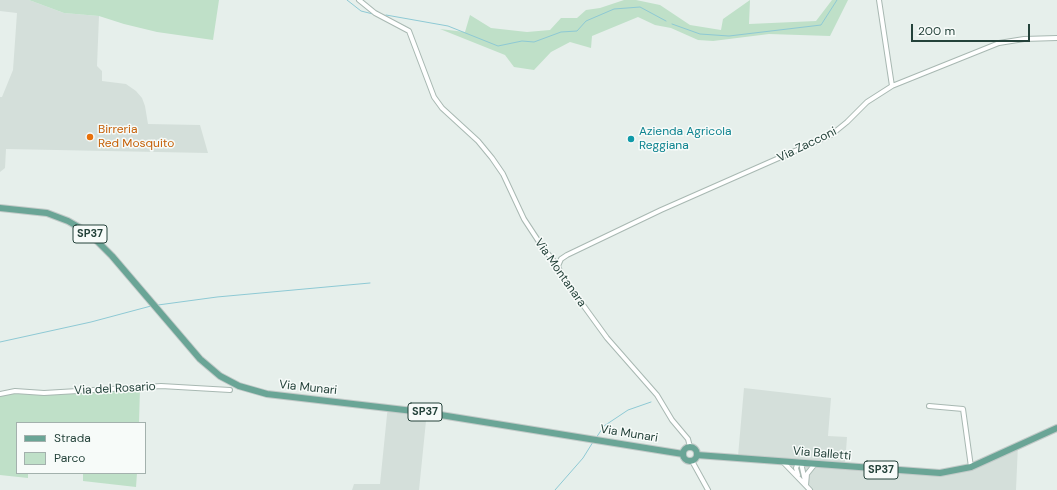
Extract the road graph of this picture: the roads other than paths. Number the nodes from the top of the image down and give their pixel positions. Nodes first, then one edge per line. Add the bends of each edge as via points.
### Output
1 (359, 0) edge
2 (879, 0) edge
3 (1057, 38) edge
4 (892, 86) junction
5 (0, 208) edge
6 (558, 266) junction
7 (230, 390) dead end
8 (0, 394) edge
9 (929, 406) dead end
10 (1057, 428) edge
11 (690, 447) junction
12 (683, 454) junction
13 (697, 455) junction
14 (692, 461) junction
15 (782, 461) junction
16 (799, 463) junction
17 (815, 464) junction
18 (971, 467) junction
19 (802, 481) junction
20 (806, 485) junction
21 (708, 490) edge
22 (810, 490) edge

1 - 6 street, Via Montanara via 375,13 409,31 434,97 492,158 503,174 524,219 547,255
2 - 4 street
3 - 4 street, Via Zacconi via 999,42
4 - 6 street, Via Zacconi via 867,102 831,135 573,252 561,259
5 - 12 main road, Via Munari / SP37 via 47,213 81,228 102,245 207,366 226,380 249,390 274,396 422,412
6 - 11 street, Via Montanara via 562,276 602,332 657,395 672,420 688,439
7 - 8 street, Via del Rosario via 161,386 44,393 15,391
9 - 18 street via 963,409
10 - 18 main road, Via Balletti / SP37
11 - 12 main road via 686,448
11 - 13 main road via 695,449
12 - 14 main road, Via Munari / SP37 via 686,460
13 - 14 main road
13 - 15 main road, Via Balletti / SP37
14 - 21 street
15 - 16 main road, Via Balletti / SP37
15 - 19 street
16 - 17 main road, Via Balletti / SP37
16 - 19 street via 796,472
16 - 20 street
17 - 18 main road, Via Balletti / SP37 via 935,473
17 - 20 street via 807,474
19 - 20 street
20 - 22 street

